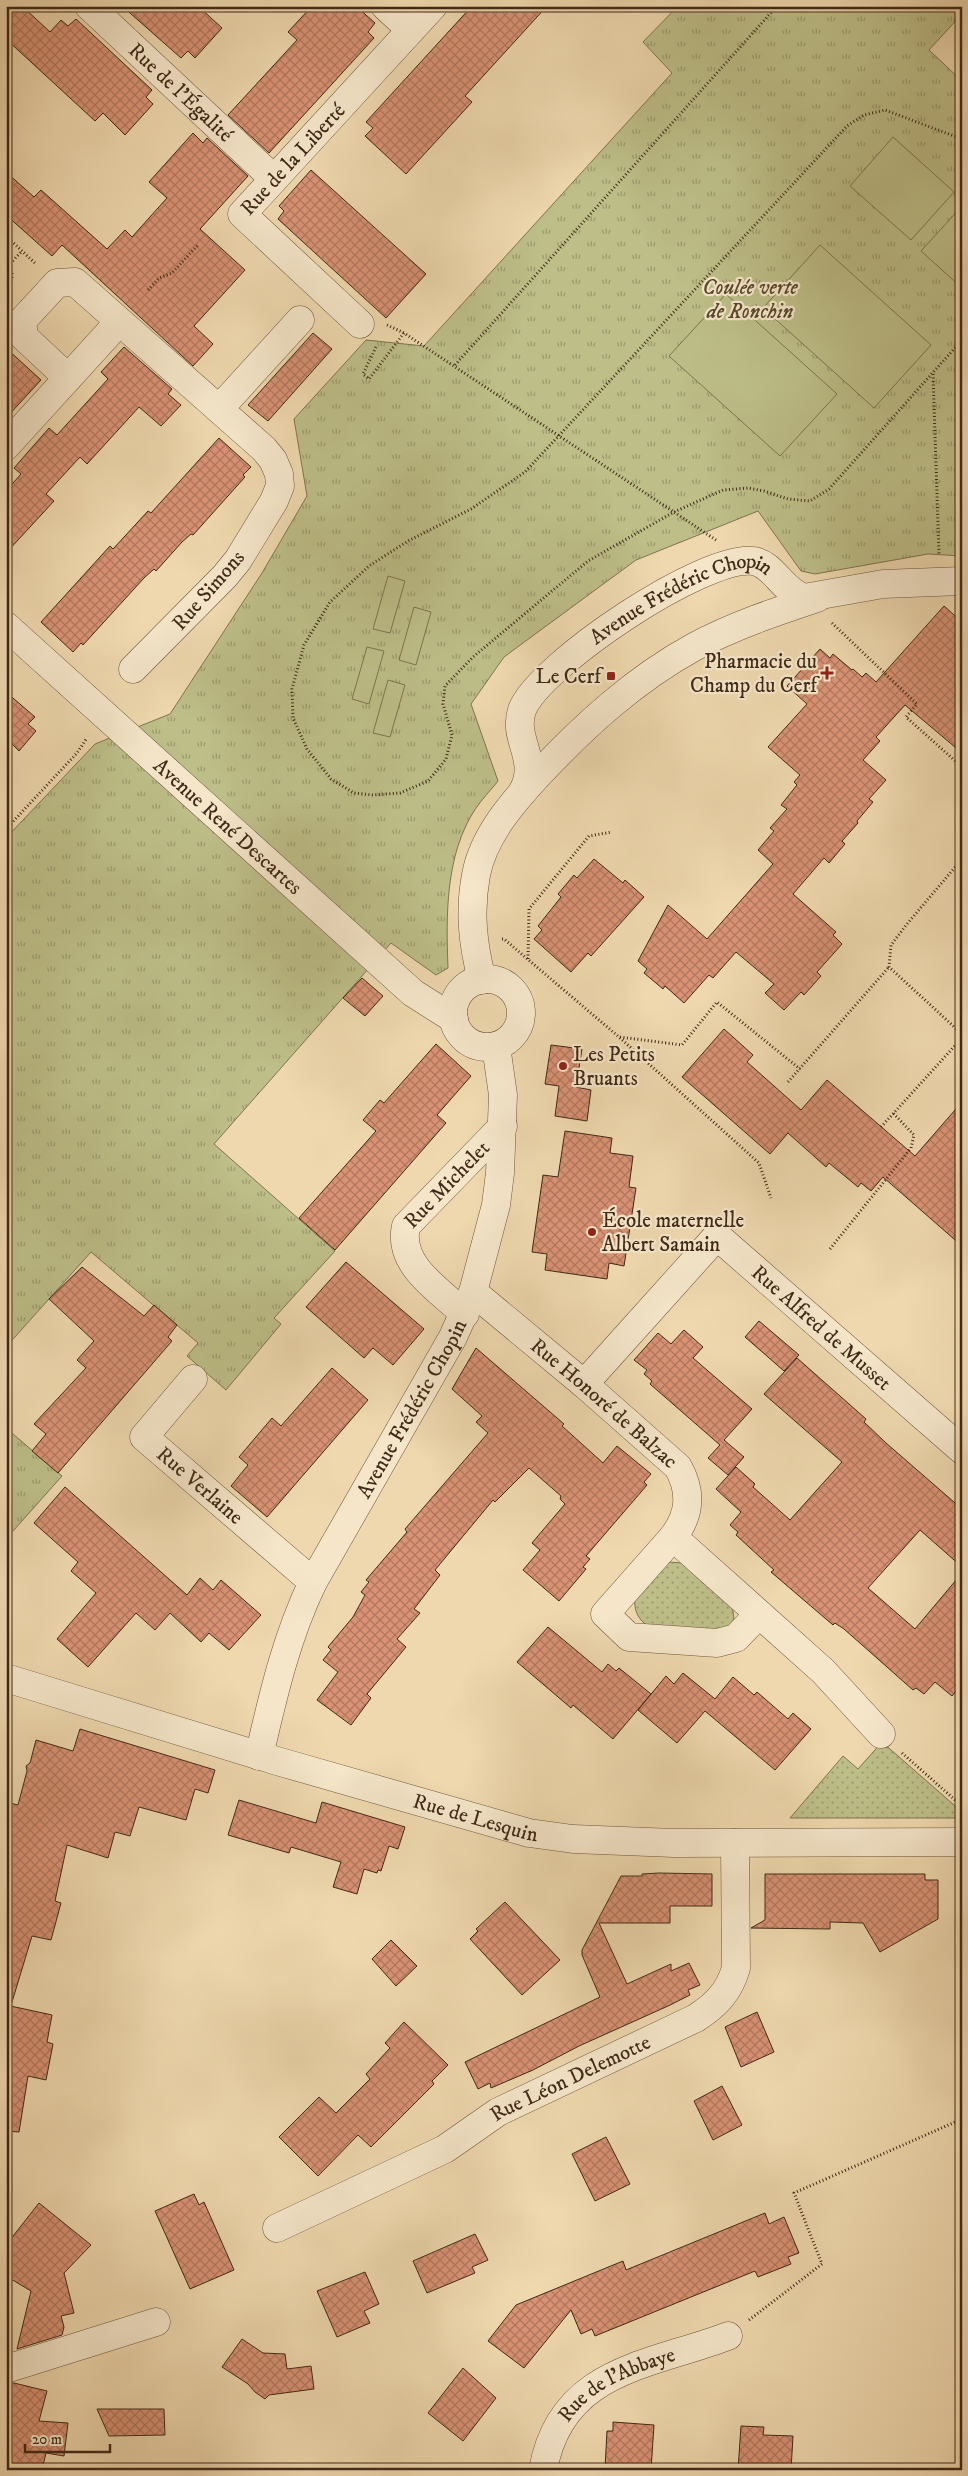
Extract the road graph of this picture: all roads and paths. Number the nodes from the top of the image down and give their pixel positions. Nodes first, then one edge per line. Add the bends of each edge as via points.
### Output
1 (89, 6) edge
2 (385, 6) edge
3 (433, 6) edge
4 (777, 6) edge
5 (411, 30) junction
6 (962, 139) edge
7 (274, 179) junction
8 (6, 236) edge
9 (198, 245) dead end
10 (22, 251) junction
11 (7, 266) edge
12 (57, 283) junction
13 (6, 286) edge
14 (148, 290) dead end
15 (300, 320) dead end
16 (119, 322) junction
17 (387, 325) junction
18 (374, 333) junction
19 (404, 333) junction
20 (962, 340) edge
21 (960, 345) edge
22 (454, 365) junction
23 (933, 373) junction
24 (68, 378) junction
25 (219, 408) junction
26 (559, 437) junction
27 (6, 446) edge
28 (674, 512) junction
29 (743, 561) junction
30 (949, 581) edge
31 (823, 596) junction
32 (6, 626) edge
33 (133, 669) dead end
34 (104, 714) junction
35 (962, 767) edge
36 (523, 791) junction
37 (6, 829) edge
38 (612, 832) dead end
39 (962, 859) edge
40 (473, 944) junction
41 (528, 959) junction
42 (889, 967) junction
43 (482, 980) junction
44 (454, 1019) junction
45 (962, 1034) edge
46 (619, 1037) junction
47 (962, 1038) edge
48 (496, 1046) junction
49 (800, 1069) junction
50 (788, 1082) dead end
51 (893, 1113) junction
52 (502, 1126) junction
53 (881, 1127) dead end
54 (771, 1198) dead end
55 (830, 1249) dead end
56 (469, 1303) junction
57 (193, 1378) dead end
58 (584, 1384) junction
59 (962, 1450) edge
60 (673, 1537) junction
61 (314, 1582) junction
62 (759, 1614) junction
63 (6, 1678) edge
64 (881, 1734) joint
65 (259, 1756) junction
66 (962, 1806) edge
67 (962, 1842) edge
68 (735, 1843) junction
69 (962, 2120) edge
70 (277, 2228) dead end
71 (156, 2322) dead end
72 (728, 2336) joint
73 (6, 2369) edge
74 (543, 2470) edge

1 - 7 street, Rue de l'Égalité
2 - 5 street
3 - 5 street, Rue de la Liberté
4 - 22 path
5 - 7 street, Rue de la Liberté
6 - 26 path via 885,110 864,115 847,126
7 - 18 street, Rue de la Liberté via 242,214
8 - 10 path
9 - 14 path via 172,272 159,278
10 - 11 path
10 - 12 path
11 - 13 path via 13,275
12 - 16 street, Rue Simons via 75,282
12 - 24 street via 22,321 24,337
15 - 25 street
16 - 24 street
16 - 25 street, Rue Simons
17 - 18 path
17 - 18 path via 377,322
17 - 19 path
18 - 19 path via 363,374 369,379
19 - 22 path
20 - 21 path
21 - 23 path
22 - 26 path
23 - 28 path via 829,489 810,501 788,500 748,488 723,490
23 - 30 path via 939,555
24 - 27 street
25 - 33 street, Rue Simons via 273,460 280,486 238,560
26 - 28 path
26 - 28 path via 525,472 471,509 408,541 370,566 330,602 304,645 292,688 293,718 307,749 332,779 354,793 373,795 400,793 428,781 446,759 452,736 443,704 446,686 473,657 588,561
28 - 29 path
29 - 31 street, Avenue Frédéric Chopin via 762,564 793,594 804,598
29 - 36 street, Avenue Frédéric Chopin via 710,570 640,607 584,646 536,690 525,704 520,719 530,765
30 - 31 street, Avenue Frédéric Chopin via 883,584
31 - 35 path via 829,620 917,704 906,717
31 - 36 street, Avenue Frédéric Chopin via 742,624 695,646 657,669 594,718
32 - 34 street, Avenue René Descartes
34 - 37 path via 78,752
34 - 44 street, Avenue René Descartes via 413,993
36 - 40 street, Avenue Frédéric Chopin via 494,830 476,874 472,901
38 - 41 path via 589,836 529,909
39 - 42 path via 891,946
40 - 41 path via 504,939
40 - 43 street, Avenue Frédéric Chopin
41 - 46 path
42 - 45 path
42 - 49 path
43 - 44 street via 460,993
43 - 48 street via 504,984 513,991 521,1006 521,1018 515,1034
44 - 48 street via 460,1034 469,1042 485,1047
46 - 49 path via 682,1045 717,1002
46 - 54 path via 759,1163
47 - 51 path
48 - 52 street, Avenue Frédéric Chopin via 503,1095
49 - 50 path
51 - 53 path
51 - 55 path via 914,1135 911,1148
52 - 56 street, Avenue Frédéric Chopin via 496,1205
52 - 56 street, Rue Michelet via 406,1226 403,1239 406,1253 414,1266
56 - 58 street, Rue Honoré de Balzac
56 - 61 street, Avenue Frédéric Chopin
57 - 61 street, Rue Verlaine via 144,1437
58 - 59 street, Rue Alfred de Musset via 718,1236
58 - 60 street, Rue Honoré de Balzac via 678,1467 686,1484 688,1504 684,1520
60 - 62 street
60 - 62 street, Rue Honoré de Balzac via 605,1614 630,1637 717,1643 736,1638
61 - 65 street, Avenue Frédéric Chopin via 291,1632
62 - 64 street via 823,1671
63 - 65 street, Rue de Lesquin
64 - 66 path
65 - 68 street, Rue de Lesquin via 529,1833 598,1841
67 - 68 street, Rue de Lesquin
68 - 70 street, Rue Léon Delemotte via 736,1968 724,1996 711,2008 498,2112 445,2149
69 - 72 path via 794,2193 822,2264
71 - 73 street
72 - 74 street, Rue de l'Abbaye via 636,2365 589,2390 570,2408 557,2427

